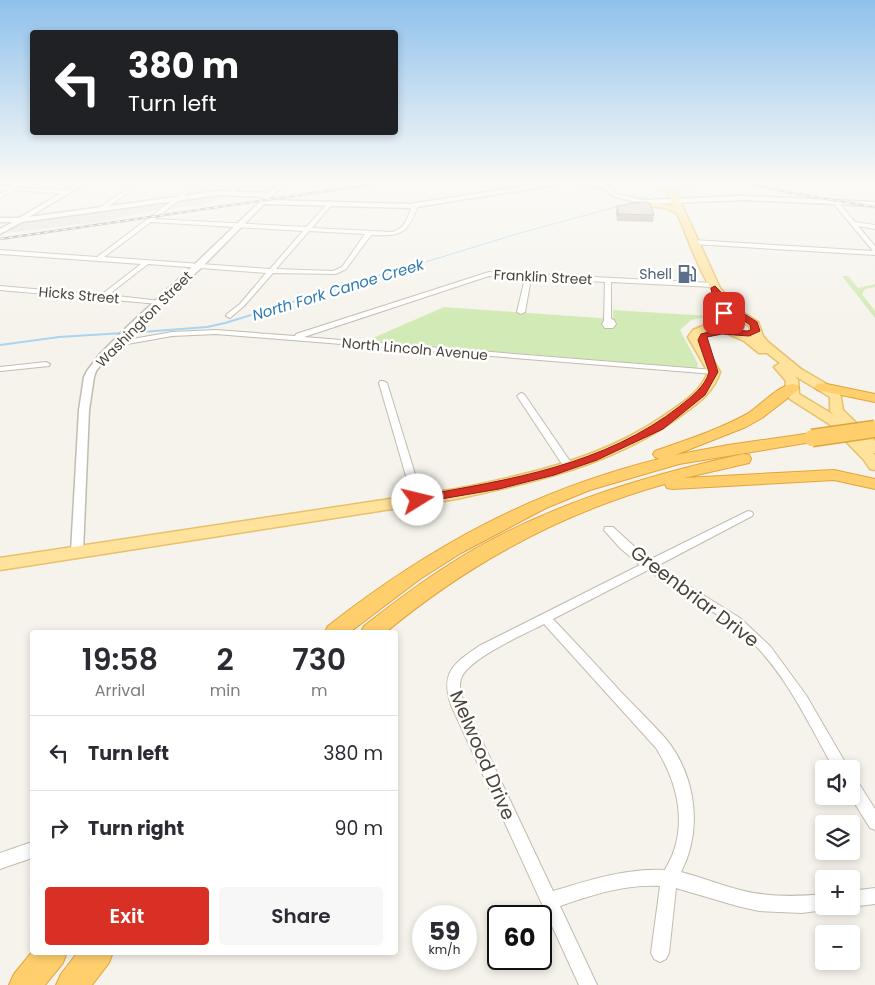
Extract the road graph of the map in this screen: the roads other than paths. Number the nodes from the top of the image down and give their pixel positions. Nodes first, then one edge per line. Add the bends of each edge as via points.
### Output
1 (141, 227) edge
2 (238, 227) edge
3 (273, 227) edge
4 (405, 227) edge
5 (686, 227) edge
6 (857, 227) edge
7 (307, 229) junction
8 (369, 233) junction
9 (692, 242) junction
10 (875, 251) edge
11 (0, 252) edge
12 (98, 259) junction
13 (146, 263) junction
14 (198, 266) junction
15 (271, 271) junction
16 (529, 274) junction
17 (608, 280) junction
18 (714, 287) junction
19 (0, 288) edge
20 (102, 297) junction
21 (159, 302) junction
22 (521, 312) dead end
23 (230, 316) dead end
24 (607, 320) dead end
25 (746, 320) junction
26 (722, 321) junction
27 (756, 330) junction
28 (731, 332) junction
29 (293, 338) junction
30 (119, 341) junction
31 (46, 364) dead end
32 (712, 367) junction
33 (2, 368) edge
34 (0, 377) edge
35 (383, 383) dead end
36 (822, 387) junction
37 (792, 388) junction
38 (521, 396) dead end
39 (875, 398) edge
40 (875, 428) edge
41 (875, 436) edge
42 (815, 441) junction
43 (875, 449) edge
44 (875, 466) edge
45 (569, 467) junction
46 (875, 484) edge
47 (418, 500) junction
48 (592, 501) junction
49 (515, 514) junction
50 (748, 514) dead end
51 (609, 530) dead end
52 (77, 552) junction
53 (0, 564) edge
54 (650, 565) junction
55 (544, 618) junction
56 (339, 630) edge
57 (375, 630) edge
58 (837, 760) edge
59 (860, 799) edge
60 (875, 823) edge
61 (30, 851) edge
62 (0, 861) edge
63 (669, 879) junction
64 (875, 896) edge
65 (860, 898) edge
66 (548, 901) junction
67 (815, 903) edge
68 (660, 953) dead end
69 (50, 955) edge
70 (96, 955) edge
71 (25, 985) edge
72 (72, 985) edge
73 (588, 985) edge

1 - 12 street
2 - 14 street, Washington Street
3 - 7 street
4 - 8 street via 399,233
5 - 9 main road
6 - 10 street
7 - 8 street
7 - 15 street
8 - 15 street via 338,272
9 - 10 street
9 - 18 main road
11 - 12 street
12 - 13 street
13 - 14 street
13 - 20 street
14 - 15 street
14 - 21 street, Washington Street
15 - 23 street
16 - 17 street, Franklin Street
16 - 22 street
16 - 29 street, Franklin Street via 485,274
17 - 18 street, Franklin Street
17 - 24 street
18 - 25 main road
18 - 26 main road via 724,313
19 - 20 street, Hicks Street
20 - 21 street, Hicks Street
21 - 30 street, Washington Street
25 - 26 main road via 732,318
25 - 27 main road via 754,324
26 - 28 main road via 722,328
26 - 32 main road via 697,332 694,337
27 - 28 main road via 749,334
27 - 36 main road via 760,340 791,367
28 - 32 main road via 704,336 702,340
28 - 37 main road via 758,346 790,376
29 - 30 street, North Lincoln Avenue via 172,334
29 - 32 street, North Lincoln Avenue
30 - 52 street, Washington Street via 92,371 84,401
31 - 33 street
32 - 45 main road via 702,393 670,420 623,445
33 - 34 street
35 - 47 street
36 - 37 main road via 805,384
36 - 39 highway
36 - 43 main road via 836,395 837,411
37 - 44 main road via 796,399 834,421
37 - 49 highway via 742,423 589,479
38 - 45 street
40 - 42 highway, bridge
41 - 42 highway
42 - 48 highway via 657,479
42 - 49 highway via 676,460 561,495
45 - 47 main road via 499,485
46 - 48 highway via 834,475 690,482
47 - 52 main road
48 - 57 highway via 530,527 484,552 425,590
49 - 56 highway via 475,534 403,580
50 - 54 street, Melwood Drive
51 - 54 street, Greenbriar Drive
52 - 53 main road
54 - 55 street, Melwood Drive
54 - 58 street, Greenbriar Drive via 680,588 736,622 767,650
55 - 63 street via 662,744 677,768 685,793 687,820 680,855
55 - 66 street, Melwood Drive via 464,662 454,675 453,683 470,731
59 - 60 street
61 - 62 street
63 - 66 street via 626,880
63 - 67 street via 754,902 789,905
63 - 68 street
64 - 65 street
66 - 73 street, Melwood Drive
69 - 71 highway
70 - 72 highway

